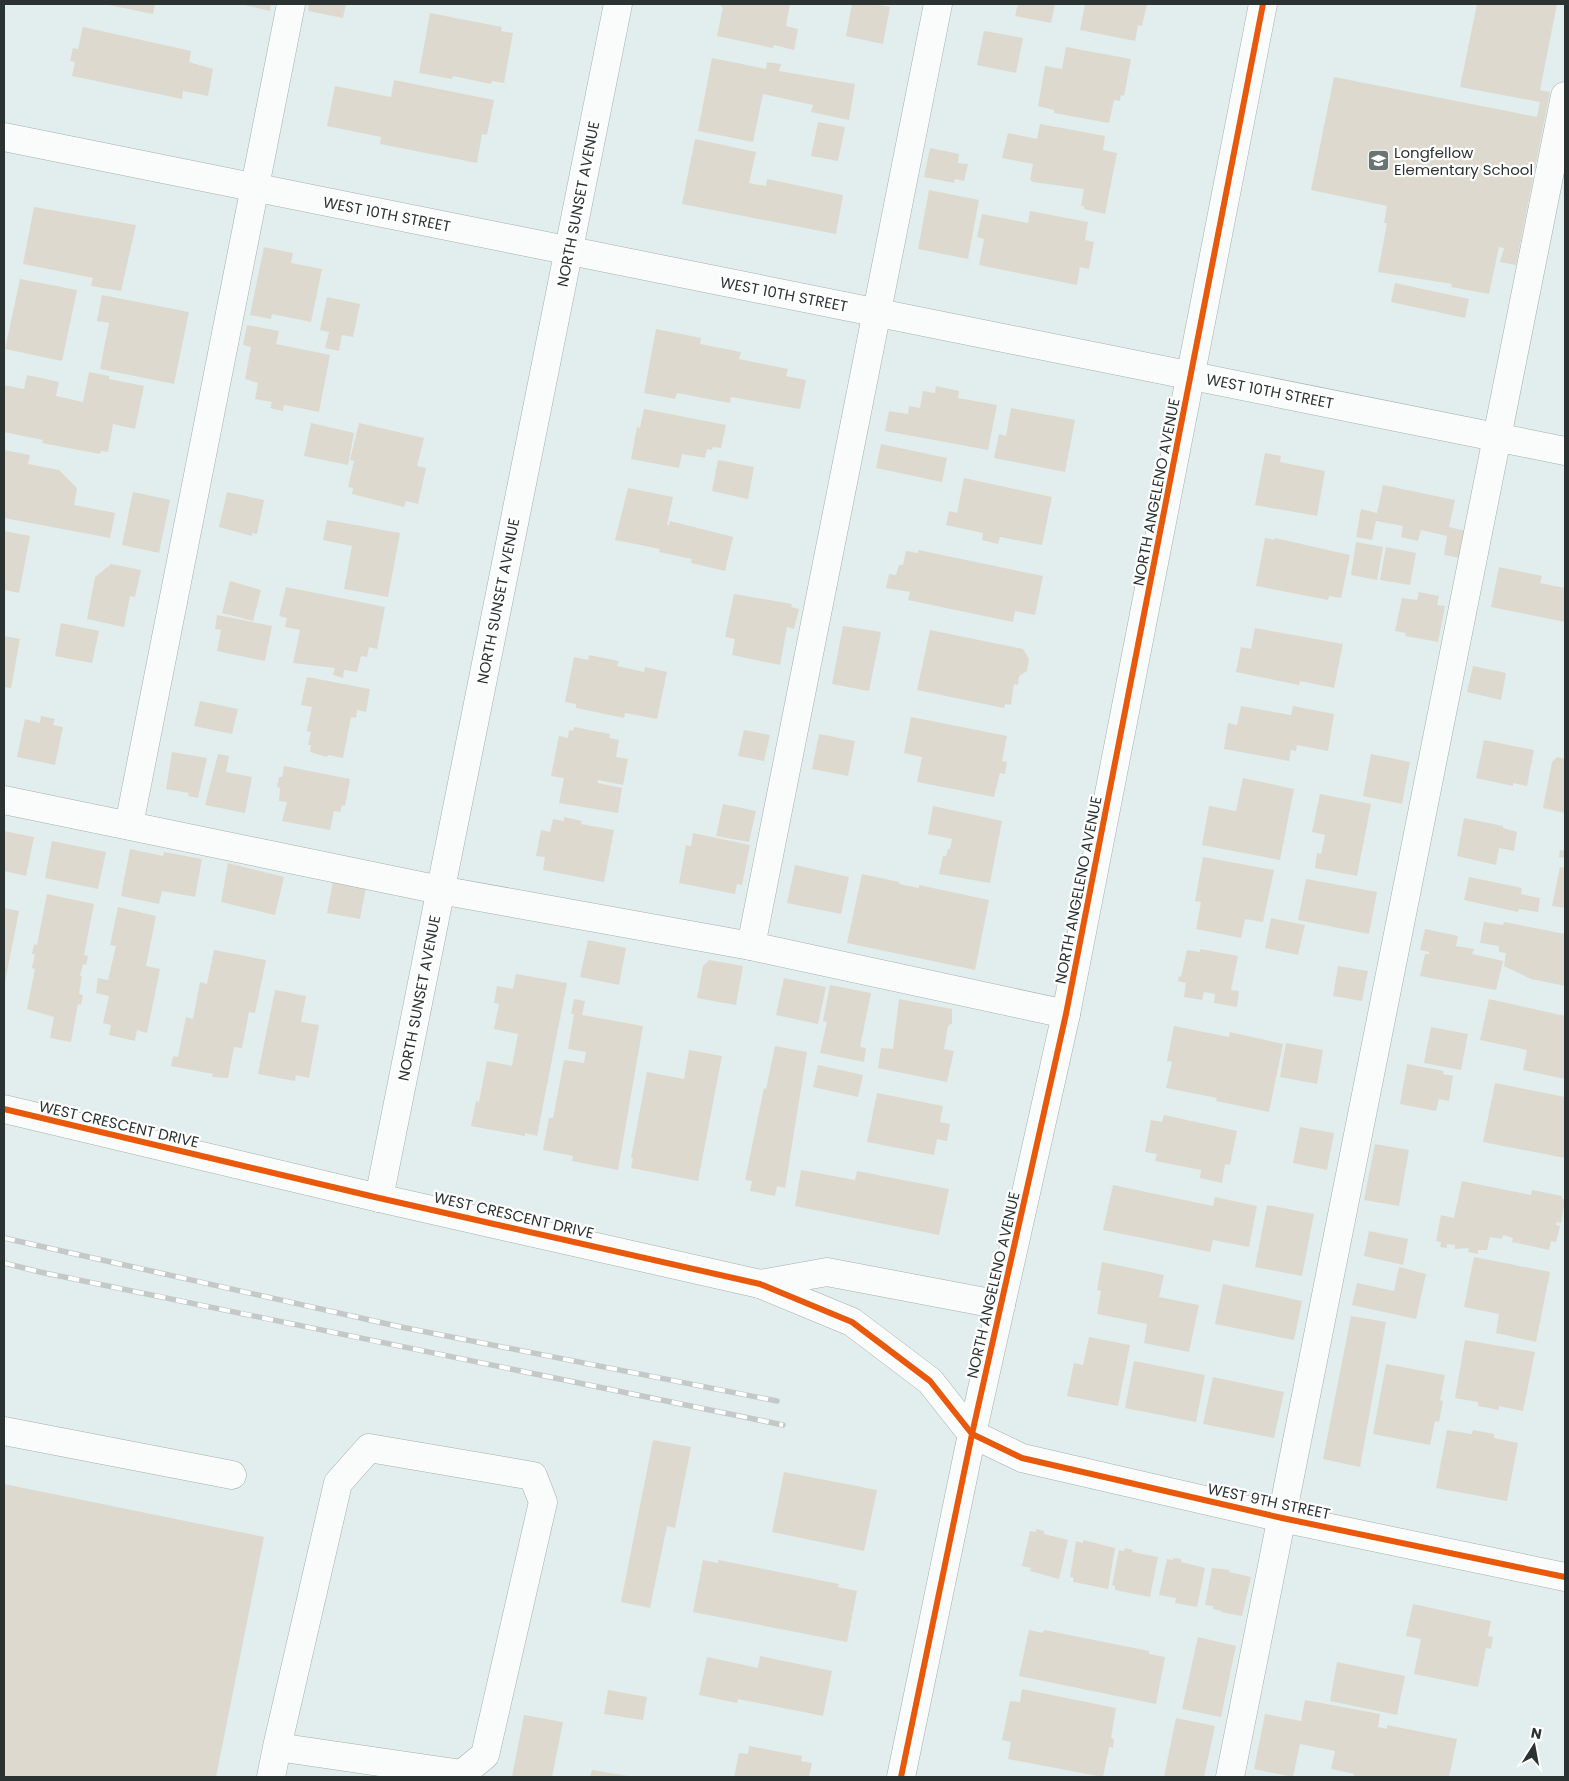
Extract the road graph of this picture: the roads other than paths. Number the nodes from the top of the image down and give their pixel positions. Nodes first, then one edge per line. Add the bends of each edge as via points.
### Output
1 (291, 4) edge
2 (618, 4) edge
3 (938, 4) edge
4 (1263, 4) edge
5 (1565, 96) edge
6 (4, 137) edge
7 (254, 187) junction
8 (568, 250) junction
9 (876, 313) junction
10 (1192, 376) junction
11 (1497, 437) junction
12 (1565, 451) edge
13 (4, 800) edge
14 (129, 825) junction
15 (440, 890) junction
16 (751, 946) junction
17 (1066, 1014) junction
18 (4, 1109) edge
19 (378, 1198) junction
20 (760, 1284) junction
21 (1001, 1304) junction
22 (4, 1431) edge
23 (972, 1434) junction
24 (232, 1475) dead end
25 (1282, 1518) junction
26 (1565, 1577) edge
27 (277, 1747) junction
28 (271, 1777) edge
29 (901, 1777) edge
30 (1230, 1777) edge

1 - 7 street
2 - 8 street, NORTH SUNSET AVENUE
3 - 9 street
4 - 10 street, NORTH ANGELENO AVENUE
5 - 11 street
6 - 7 street, WEST 10TH STREET
7 - 8 street, WEST 10TH STREET
7 - 14 street
8 - 9 street, WEST 10TH STREET
8 - 15 street, NORTH SUNSET AVENUE
9 - 10 street, WEST 10TH STREET
9 - 16 street
10 - 11 street, WEST 10TH STREET
10 - 17 street, NORTH ANGELENO AVENUE
11 - 12 street, WEST 10TH STREET
11 - 25 street
13 - 14 street
14 - 15 street
15 - 16 street
15 - 19 street, NORTH SUNSET AVENUE
16 - 17 street
17 - 21 street, NORTH ANGELENO AVENUE
18 - 19 street, WEST CRESCENT DRIVE
19 - 20 street, WEST CRESCENT DRIVE
20 - 21 street via 827,1272
20 - 23 street, WEST CRESCENT DRIVE via 852,1322 930,1380
21 - 23 street, NORTH ANGELENO AVENUE
22 - 24 street
23 - 25 street, WEST 9TH STREET via 1022,1458
23 - 29 street, NORTH ANGELENO AVENUE
25 - 26 street, WEST 9TH STREET
25 - 30 street
27 - 27 street via 338,1483 369,1448 533,1476 543,1502 485,1755 462,1774
27 - 28 street

